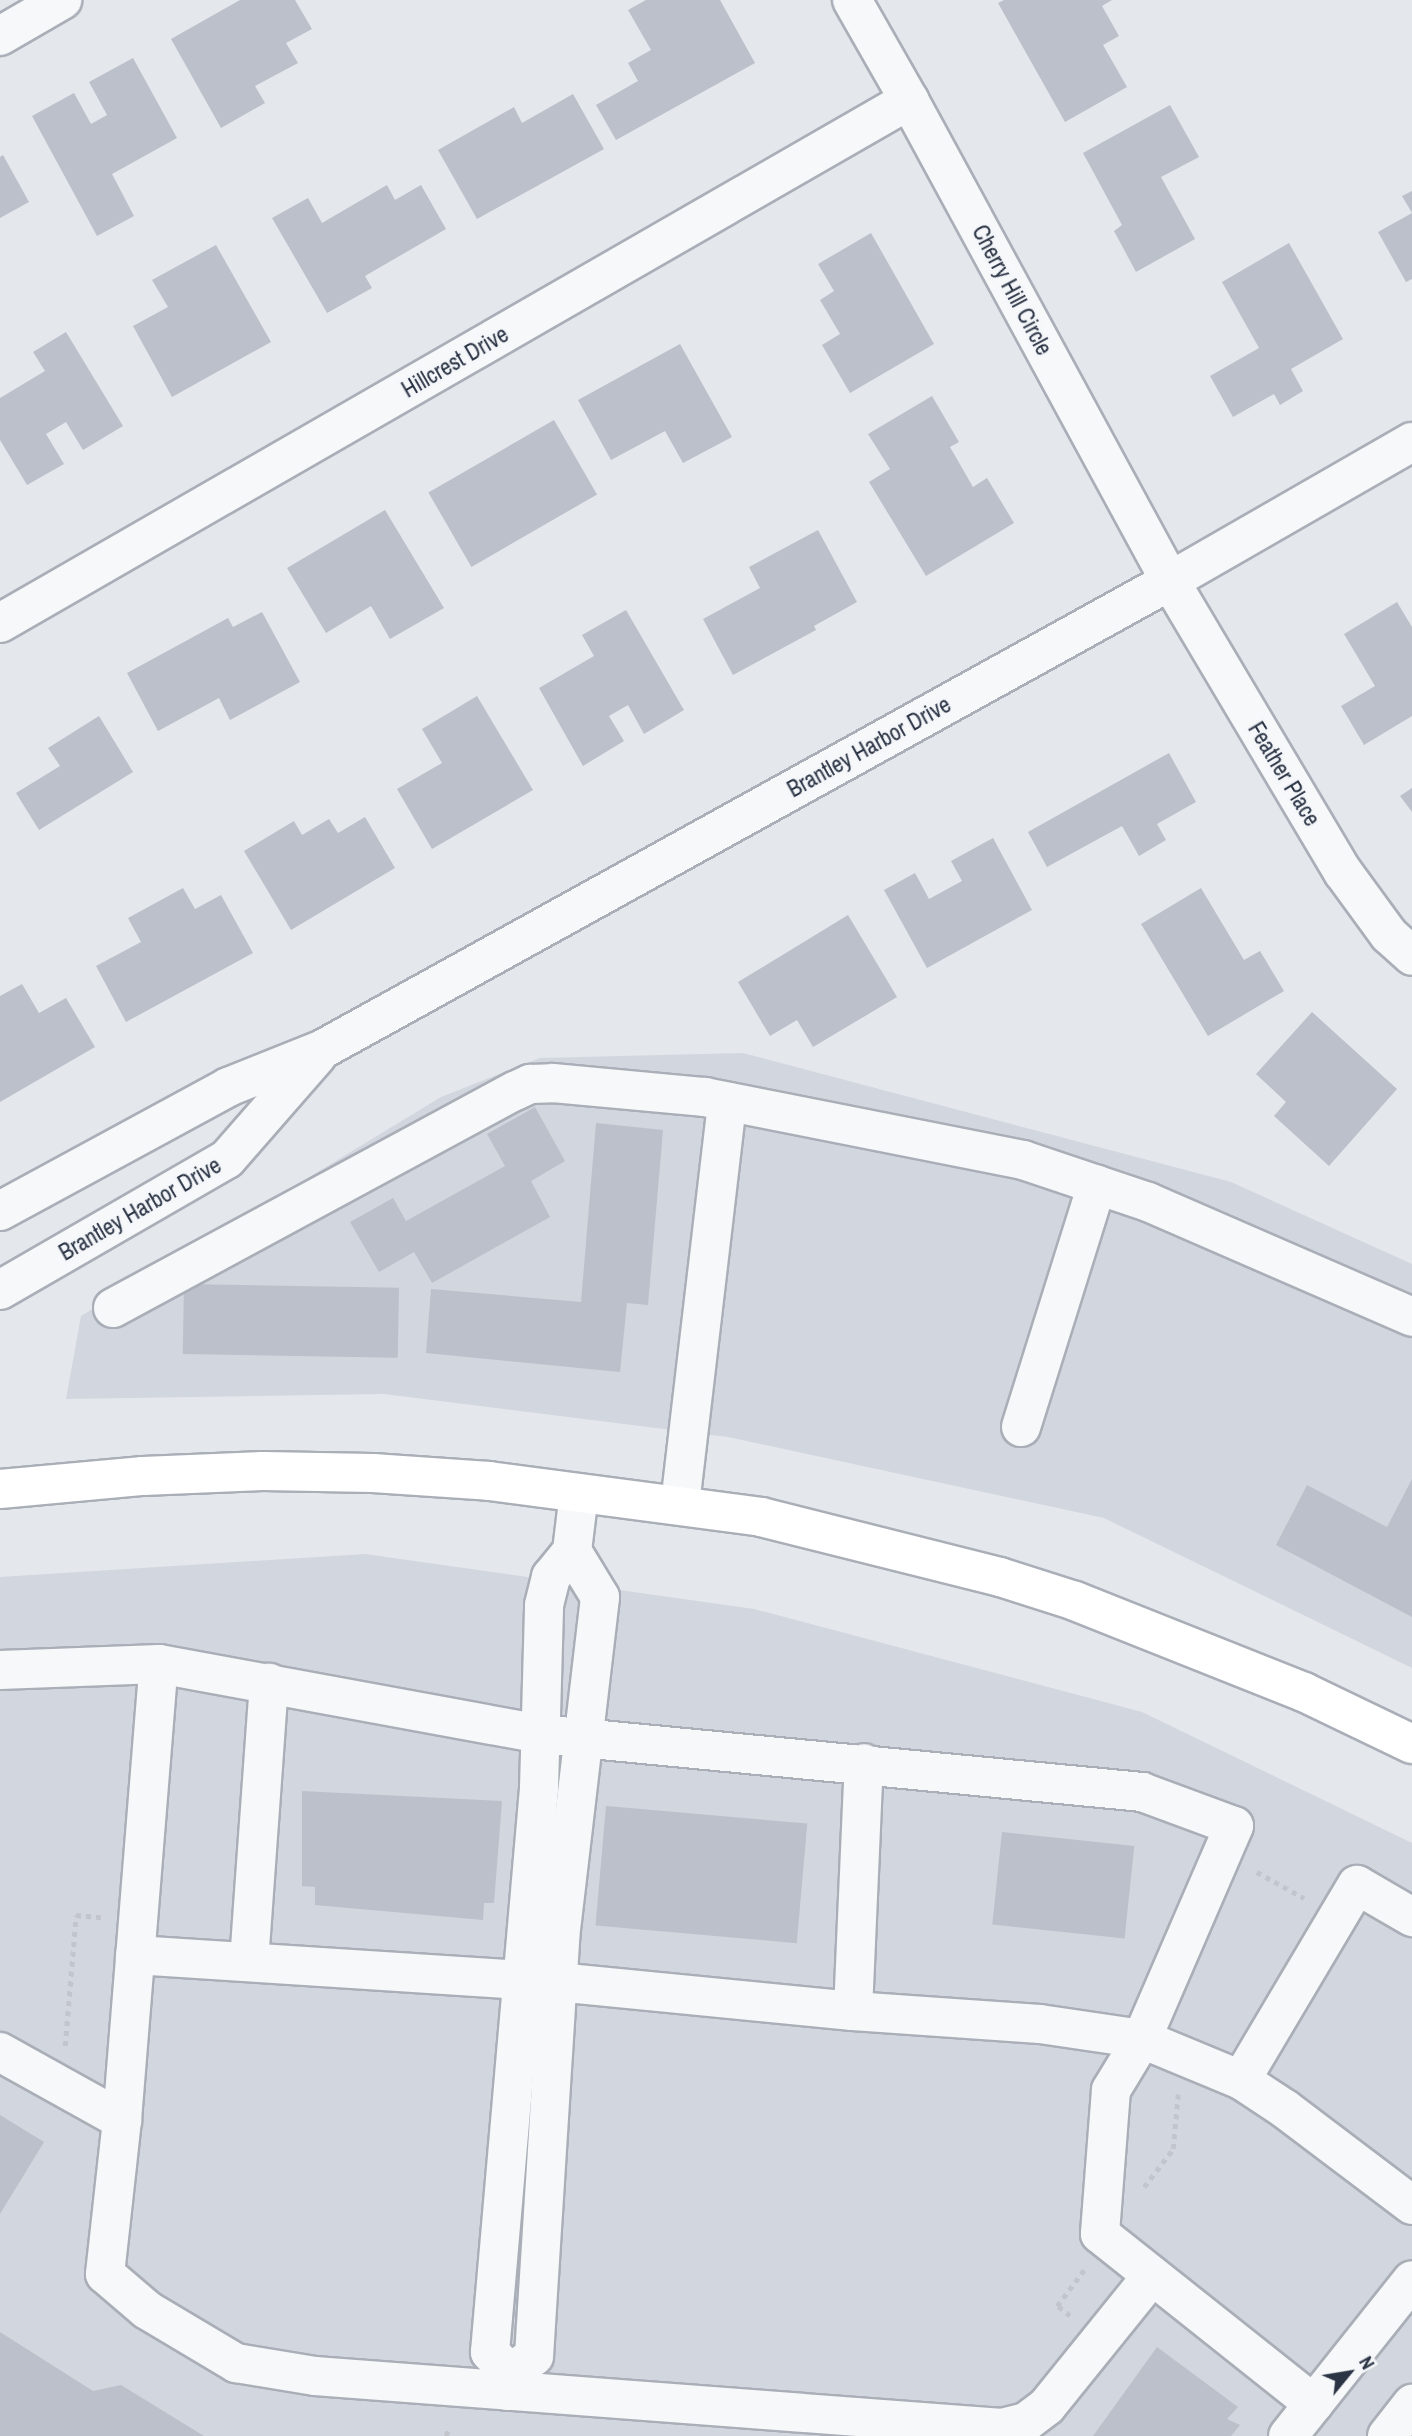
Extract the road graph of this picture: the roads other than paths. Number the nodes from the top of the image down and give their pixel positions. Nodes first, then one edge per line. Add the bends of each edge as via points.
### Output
1 (62, 0) edge
2 (852, 0) edge
3 (0, 36) edge
4 (909, 100) junction
5 (1412, 442) edge
6 (1170, 581) junction
7 (0, 623) edge
8 (1412, 956) edge
9 (323, 1049) junction
10 (727, 1102) junction
11 (1097, 1185) junction
12 (0, 1212) edge
13 (0, 1290) edge
14 (113, 1308) dead end
15 (1412, 1317) edge
16 (1021, 1427) dead end
17 (0, 1489) edge
18 (579, 1493) junction
19 (680, 1504) junction
20 (572, 1551) junction
21 (159, 1664) junction
22 (0, 1670) edge
23 (269, 1683) junction
24 (539, 1734) junction
25 (584, 1738) junction
26 (1412, 1744) edge
27 (864, 1763) junction
28 (1412, 1917) edge
29 (135, 1955) junction
30 (249, 1962) junction
31 (541, 1981) junction
32 (853, 2011) junction
33 (1142, 2039) junction
34 (0, 2052) edge
35 (1241, 2080) junction
36 (122, 2120) junction
37 (1412, 2204) edge
38 (1152, 2276) junction
39 (1412, 2280) edge
40 (509, 2382) junction
41 (1314, 2404) junction
42 (1412, 2404) edge
43 (902, 2428) edge
44 (1289, 2436) edge
45 (1387, 2436) edge

1 - 3 street
2 - 4 street, Cherry Hill Circle
4 - 6 street, Cherry Hill Circle
4 - 7 street, Hillcrest Drive
5 - 6 street, Brantley Harbor Drive
6 - 8 street, Feather Place via 1343,872 1389,935
6 - 9 street, Brantley Harbor Drive
9 - 12 street, Brantley Harbor Drive via 228,1087
9 - 13 street, Brantley Harbor Drive via 227,1159
10 - 11 street via 1023,1160
10 - 14 street via 530,1084
10 - 19 street
11 - 15 street via 1148,1202
11 - 16 street
17 - 18 main road via 263,1471 489,1481
18 - 19 main road
18 - 20 street
19 - 26 main road via 839,1535 1025,1585 1219,1657
20 - 24 street via 551,1577 544,1605
20 - 25 street via 600,1597
21 - 22 street
21 - 23 street
21 - 29 street
23 - 24 street
23 - 30 street
24 - 25 street
24 - 31 street
25 - 27 street
25 - 31 street
27 - 32 street
27 - 33 street via 1142,1792 1234,1826
28 - 35 street via 1357,1885
29 - 30 street
29 - 36 street
30 - 31 street
31 - 32 street
31 - 40 street via 490,2353
32 - 33 street via 1040,2024
33 - 35 street
33 - 38 street via 1111,2090 1100,2234
34 - 36 street
35 - 37 street
36 - 40 street via 105,2274 147,2310 236,2363 315,2376
38 - 41 street
38 - 43 street via 1047,2406 1026,2422 1002,2428
39 - 41 street
40 - 43 street
41 - 44 street
42 - 45 street

